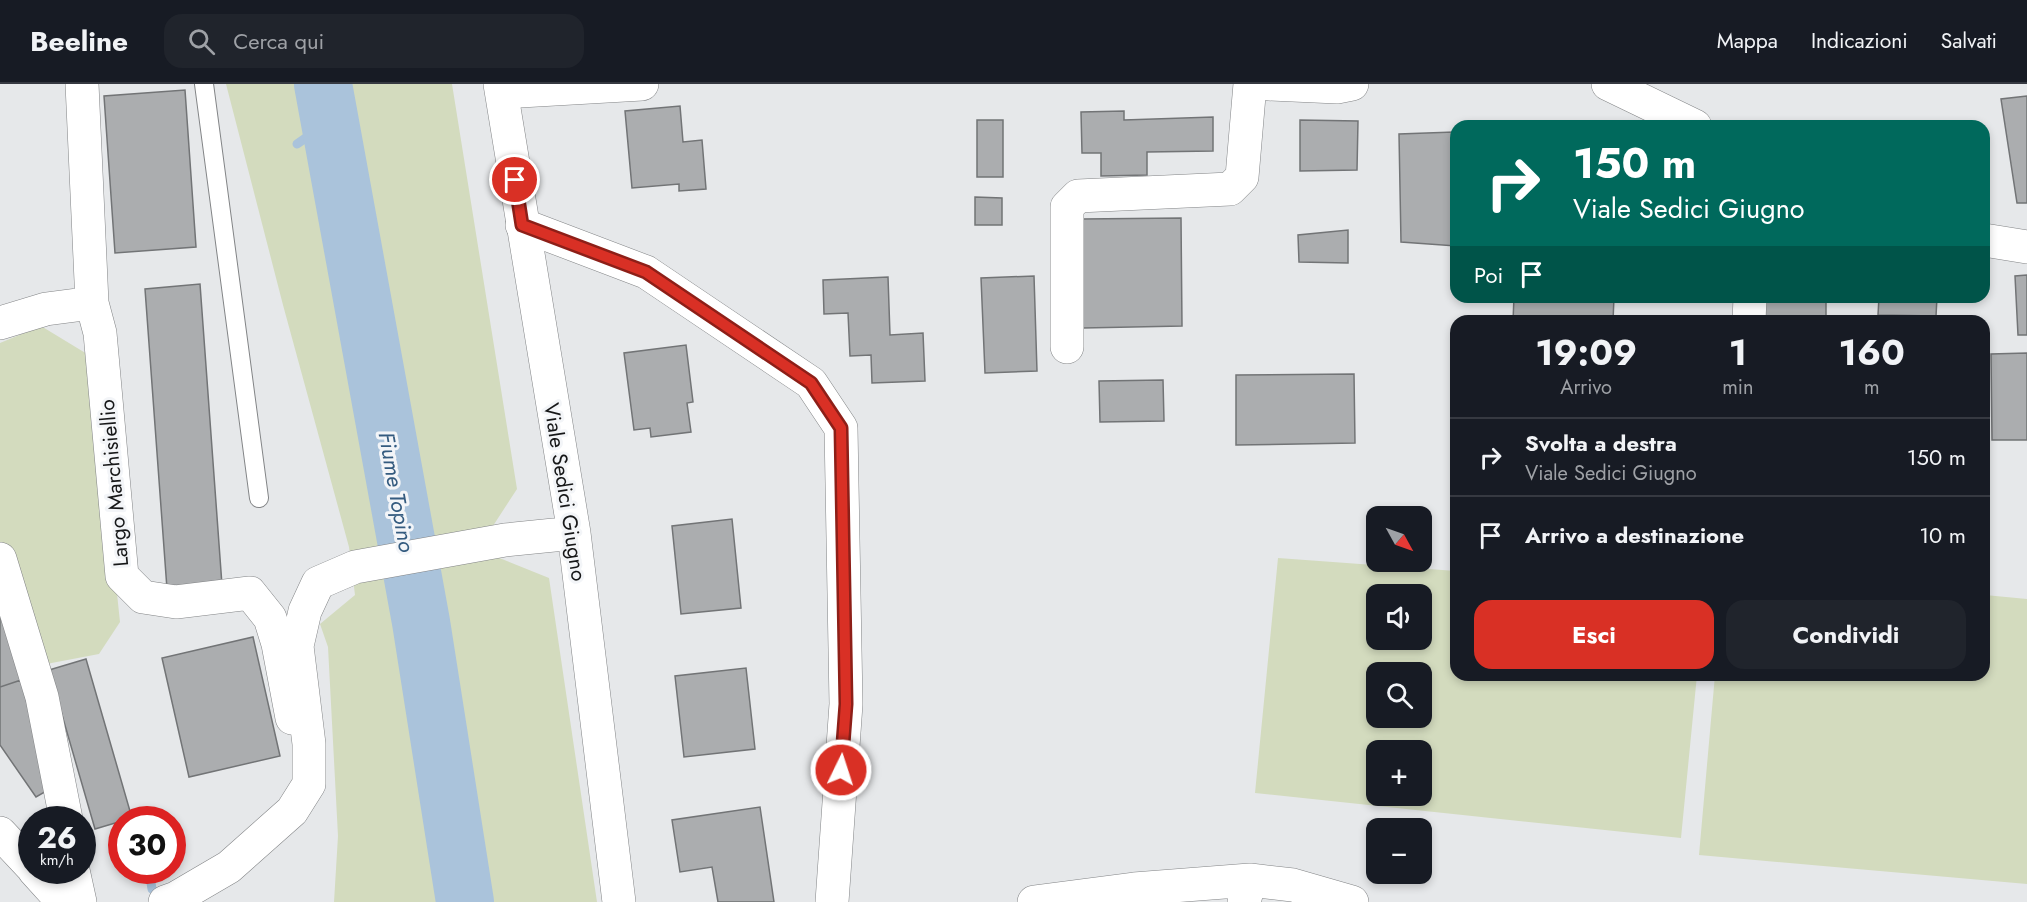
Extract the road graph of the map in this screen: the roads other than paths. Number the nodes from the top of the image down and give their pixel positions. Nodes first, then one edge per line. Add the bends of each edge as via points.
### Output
1 (82, 84) edge
2 (204, 84) edge
3 (642, 84) edge
4 (1250, 84) edge
5 (1269, 84) edge
6 (1352, 84) edge
7 (1608, 84) edge
8 (501, 88) edge
9 (1683, 120) edge
10 (522, 225) junction
11 (1990, 241) edge
12 (2027, 247) edge
13 (92, 303) junction
14 (0, 323) edge
15 (1067, 347) dead end
16 (259, 498) dead end
17 (574, 533) junction
18 (0, 559) edge
19 (309, 784) junction
20 (63, 806) edge
21 (0, 833) edge
22 (18, 853) edge
23 (47, 884) edge
24 (76, 884) edge
25 (1247, 891) edge
26 (63, 902) edge
27 (80, 902) edge
28 (165, 902) edge
29 (619, 902) edge
30 (832, 902) edge
31 (1034, 902) edge
32 (1352, 902) edge

1 - 13 street, Largo Marchisiellio
2 - 16 lane
3 - 8 street
4 - 15 street via 1242,177 1230,189 1078,196 1066,207
5 - 6 street
7 - 9 street
8 - 10 street, Viale Sedici Giugno
10 - 17 street, Viale Sedici Giugno
10 - 30 street via 646,272 811,383 841,428 846,704
11 - 12 street
13 - 14 street via 46,309
13 - 19 street, Largo Marchisiellio via 100,333 122,576 143,597 176,602 250,593 270,618 301,765
17 - 19 street via 505,540 355,567 318,583 297,646 309,744
17 - 29 street, Viale Sedici Giugno
18 - 20 street via 42,697
19 - 28 street via 292,811 229,867
21 - 22 street
23 - 26 street
24 - 27 street
25 - 31 street via 1134,890
25 - 32 street via 1293,885

